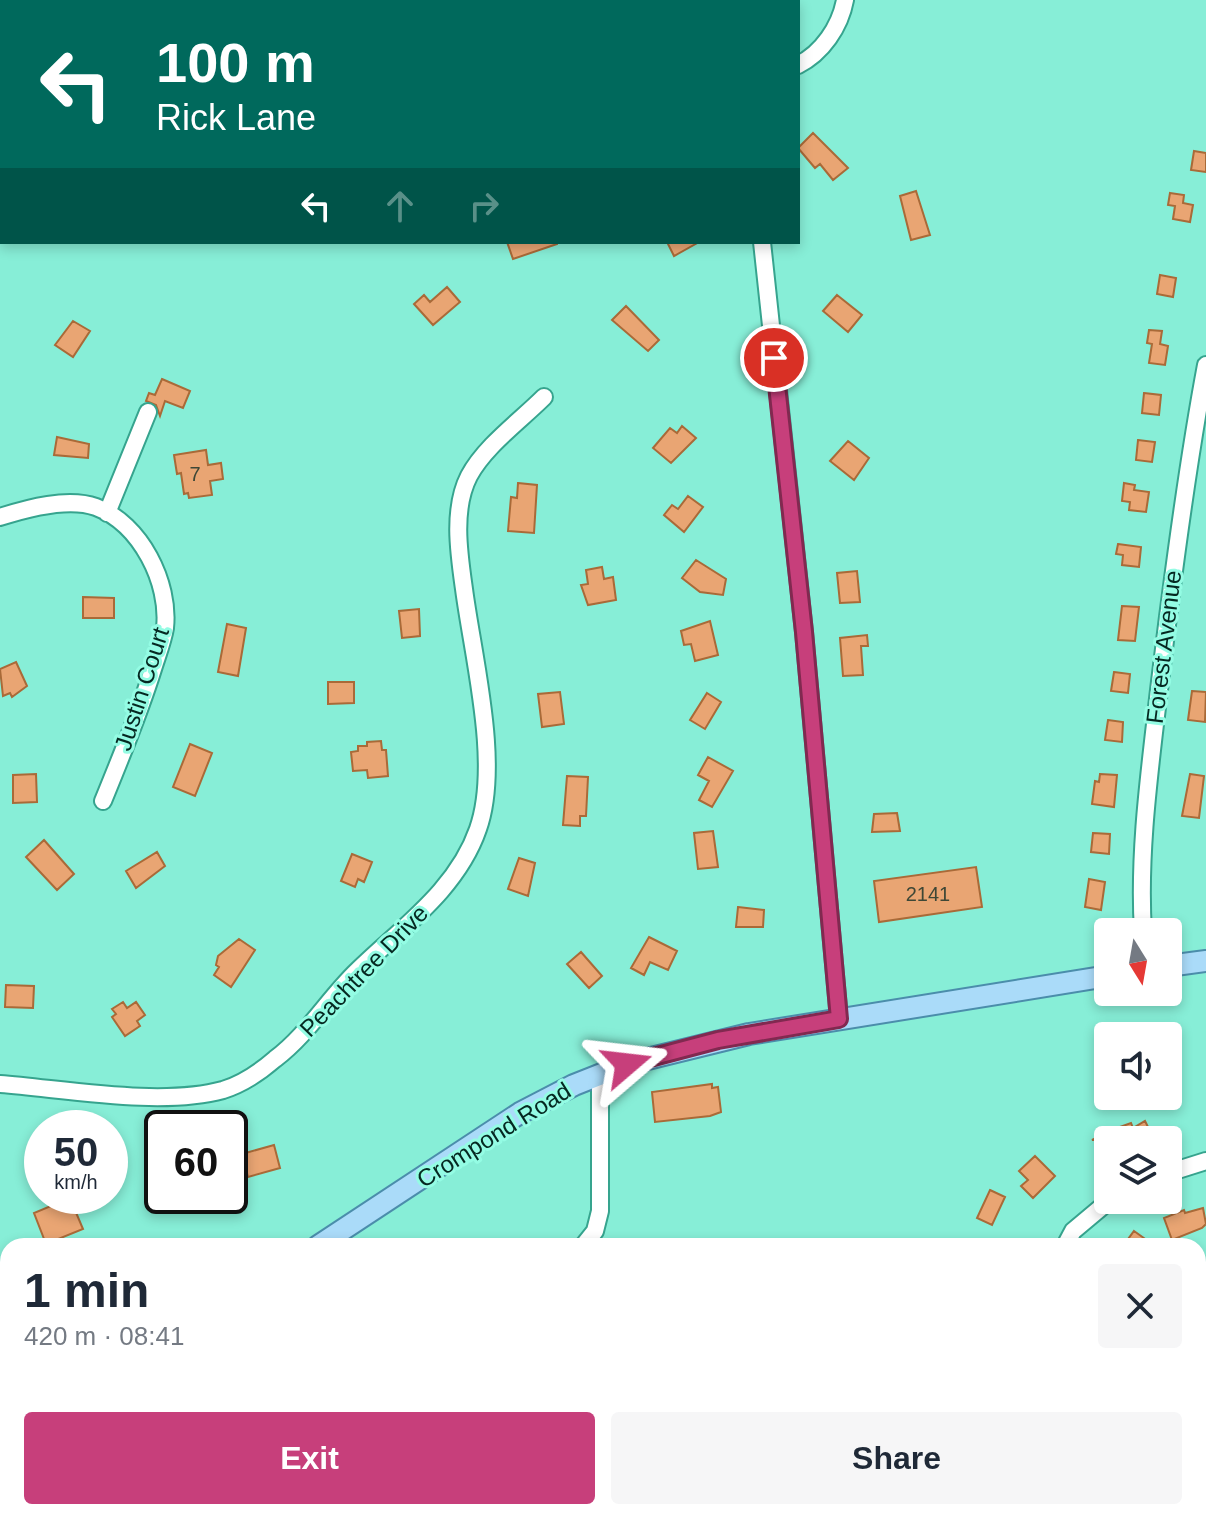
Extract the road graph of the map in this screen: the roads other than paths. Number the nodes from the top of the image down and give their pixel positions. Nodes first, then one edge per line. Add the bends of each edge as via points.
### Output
1 (845, 0) edge
2 (800, 63) edge
3 (762, 244) edge
4 (1206, 365) edge
5 (544, 397) dead end
6 (148, 412) dead end
7 (107, 513) junction
8 (0, 517) edge
9 (103, 801) dead end
10 (1143, 918) edge
11 (1206, 961) edge
12 (1182, 964) edge
13 (1094, 978) edge
14 (839, 1019) junction
15 (600, 1074) junction
16 (0, 1084) edge
17 (1206, 1161) edge
18 (1182, 1169) edge
19 (1094, 1213) edge
20 (330, 1238) edge
21 (589, 1238) edge
22 (1069, 1238) edge

1 - 2 street via 824,44
3 - 14 street
4 - 10 street, Forest Avenue via 1175,555 1149,774
5 - 16 street, Peachtree Drive via 479,460 462,494 459,558 487,756 487,793 478,831 447,882 419,916 355,972 312,1027 252,1077 184,1097
6 - 7 street
7 - 8 street, Justin Court via 65,503
7 - 9 street, Justin Court via 145,550 163,590 165,630 141,708
11 - 12 main road
13 - 14 main road, Crompond Road
14 - 15 main road, Crompond Road via 656,1054
15 - 20 main road, Crompond Road via 520,1113
15 - 21 street via 600,1211
17 - 18 street
19 - 22 street

